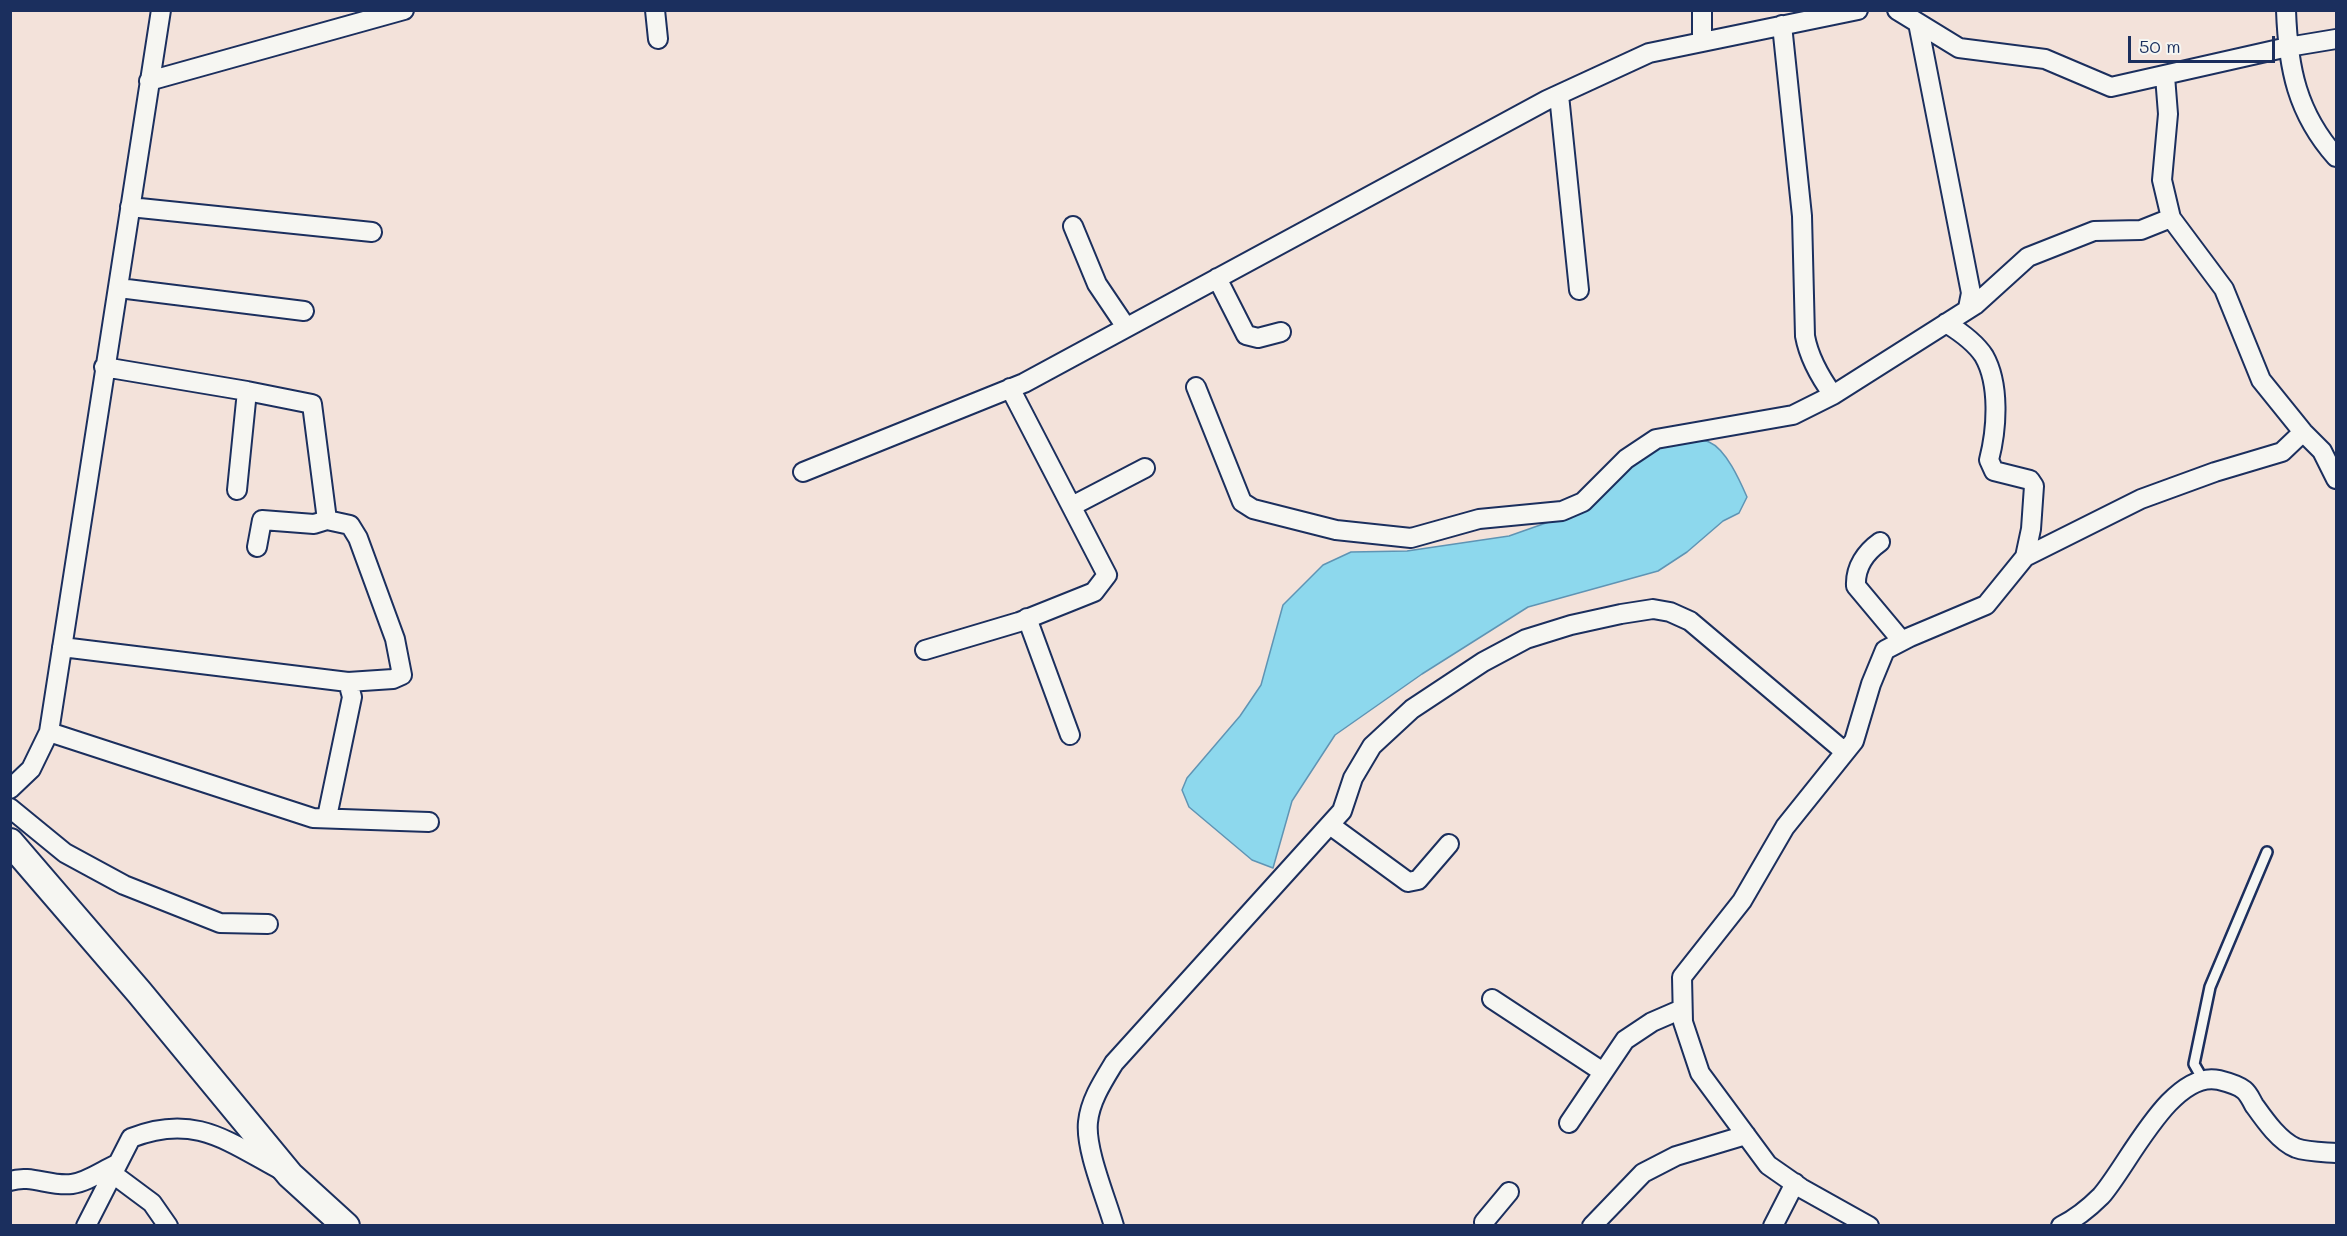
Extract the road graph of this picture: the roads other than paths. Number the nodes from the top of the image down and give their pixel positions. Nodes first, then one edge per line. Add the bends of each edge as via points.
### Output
1 (161, 10) edge
2 (404, 10) edge
3 (655, 10) edge
4 (1702, 10) edge
5 (1858, 10) edge
6 (1897, 10) edge
7 (2286, 10) edge
8 (1915, 18) edge
9 (1782, 25) junction
10 (658, 39) dead end
11 (2337, 39) edge
12 (1702, 42) junction
13 (2288, 47) junction
14 (2165, 76) junction
15 (149, 81) junction
16 (1559, 95) junction
17 (2337, 157) edge
18 (130, 207) junction
19 (2171, 218) junction
20 (1073, 226) dead end
21 (372, 232) dead end
22 (1217, 278) junction
23 (119, 288) junction
24 (1579, 290) dead end
25 (1968, 308) junction
26 (304, 311) dead end
27 (1946, 323) junction
28 (1126, 327) junction
29 (1281, 332) dead end
30 (104, 367) junction
31 (1196, 387) dead end
32 (1010, 388) junction
33 (247, 391) junction
34 (1833, 395) junction
35 (2303, 432) junction
36 (2329, 449) edge
37 (1145, 468) dead end
38 (803, 472) dead end
39 (2337, 479) edge
40 (237, 490) dead end
41 (1072, 506) junction
42 (327, 520) junction
43 (1880, 542) dead end
44 (257, 547) dead end
45 (2025, 557) junction
46 (1028, 618) junction
47 (1902, 641) junction
48 (62, 647) junction
49 (925, 650) dead end
50 (348, 682) junction
51 (49, 732) junction
52 (1070, 735) dead end
53 (1845, 752) junction
54 (10, 789) edge
55 (10, 808) edge
56 (327, 817) junction
57 (429, 822) dead end
58 (1330, 825) junction
59 (10, 842) edge
60 (1449, 843) dead end
61 (2267, 852) dead end
62 (267, 924) dead end
63 (1492, 999) dead end
64 (1683, 1009) junction
65 (1604, 1072) junction
66 (2202, 1078) junction
67 (1569, 1123) dead end
68 (1746, 1135) junction
69 (2337, 1154) edge
70 (114, 1169) junction
71 (290, 1175) junction
72 (10, 1181) edge
73 (1795, 1183) junction
74 (1509, 1191) dead end
75 (86, 1226) edge
76 (168, 1226) edge
77 (346, 1226) edge
78 (1114, 1226) edge
79 (1485, 1226) edge
80 (1592, 1226) edge
81 (1773, 1226) edge
82 (1869, 1226) edge
83 (2061, 1226) edge

1 - 15 street
2 - 15 street
3 - 10 street
4 - 12 street
5 - 9 street
6 - 8 street
7 - 13 street
8 - 14 street via 1959,48 2045,59 2111,87
8 - 25 street via 1971,293
9 - 12 street
9 - 34 street via 1802,216 1805,336 1808,351
11 - 13 street
12 - 16 street via 1649,53
13 - 14 street
13 - 17 street via 2298,93 2317,131
14 - 19 street via 2169,114 2162,180
15 - 18 street
16 - 22 street
16 - 24 street
18 - 21 street
18 - 23 street
19 - 25 street via 2141,230 2094,231 2028,257
19 - 35 street via 2224,289 2261,380
20 - 28 street via 1097,284
22 - 28 street
22 - 29 street via 1246,335 1258,338
23 - 26 street
23 - 30 street
25 - 27 street
27 - 34 street
27 - 45 street via 1983,354 1991,371 1995,403 1994,444 1989,460 1994,471 2030,480 2034,486
28 - 32 street
30 - 33 street
30 - 48 street
31 - 34 street via 1242,502 1253,509 1336,530 1411,538 1479,519 1574,507 1626,459 1656,439 1792,415
32 - 38 street
32 - 41 street
33 - 40 street
33 - 42 street via 312,404
35 - 36 street
35 - 45 street via 2282,452 2141,499
36 - 39 street
37 - 41 street
41 - 46 street via 1107,576 1094,592
42 - 44 street via 314,524 262,520
42 - 50 street via 350,525 358,538 395,639 402,675
43 - 47 street via 1868,550 1855,576 1856,586
45 - 47 street via 1986,605
46 - 49 street
46 - 52 street
47 - 53 street via 1885,650 1854,741
48 - 50 street
48 - 51 street
50 - 56 street via 352,697
51 - 54 street via 31,768
51 - 56 street via 314,818
53 - 58 street via 1690,621 1653,609 1571,625 1526,639 1412,709 1372,746 1353,778 1342,811
53 - 64 street via 1785,827 1742,901 1682,977
55 - 62 street via 65,853 124,885 220,923
56 - 57 street
58 - 60 street via 1408,882 1418,880
58 - 78 street via 1114,1063 1101,1084 1088,1121 1088,1139
59 - 71 main road
61 - 66 lane via 2210,987 2194,1064
63 - 65 street
64 - 65 street via 1652,1022 1625,1040
64 - 68 street via 1683,1022 1700,1073
65 - 67 street
66 - 69 street via 2247,1092 2278,1134 2295,1148
66 - 83 street via 2189,1084 2153,1120 2102,1194 2081,1215
68 - 73 street via 1768,1165
68 - 80 street via 1676,1156 1643,1173
70 - 71 street via 131,1138 152,1130 181,1127 211,1133
70 - 72 street via 73,1184 22,1178
70 - 75 street
70 - 76 street via 152,1203
71 - 77 main road
73 - 81 street
73 - 82 street
74 - 79 street

